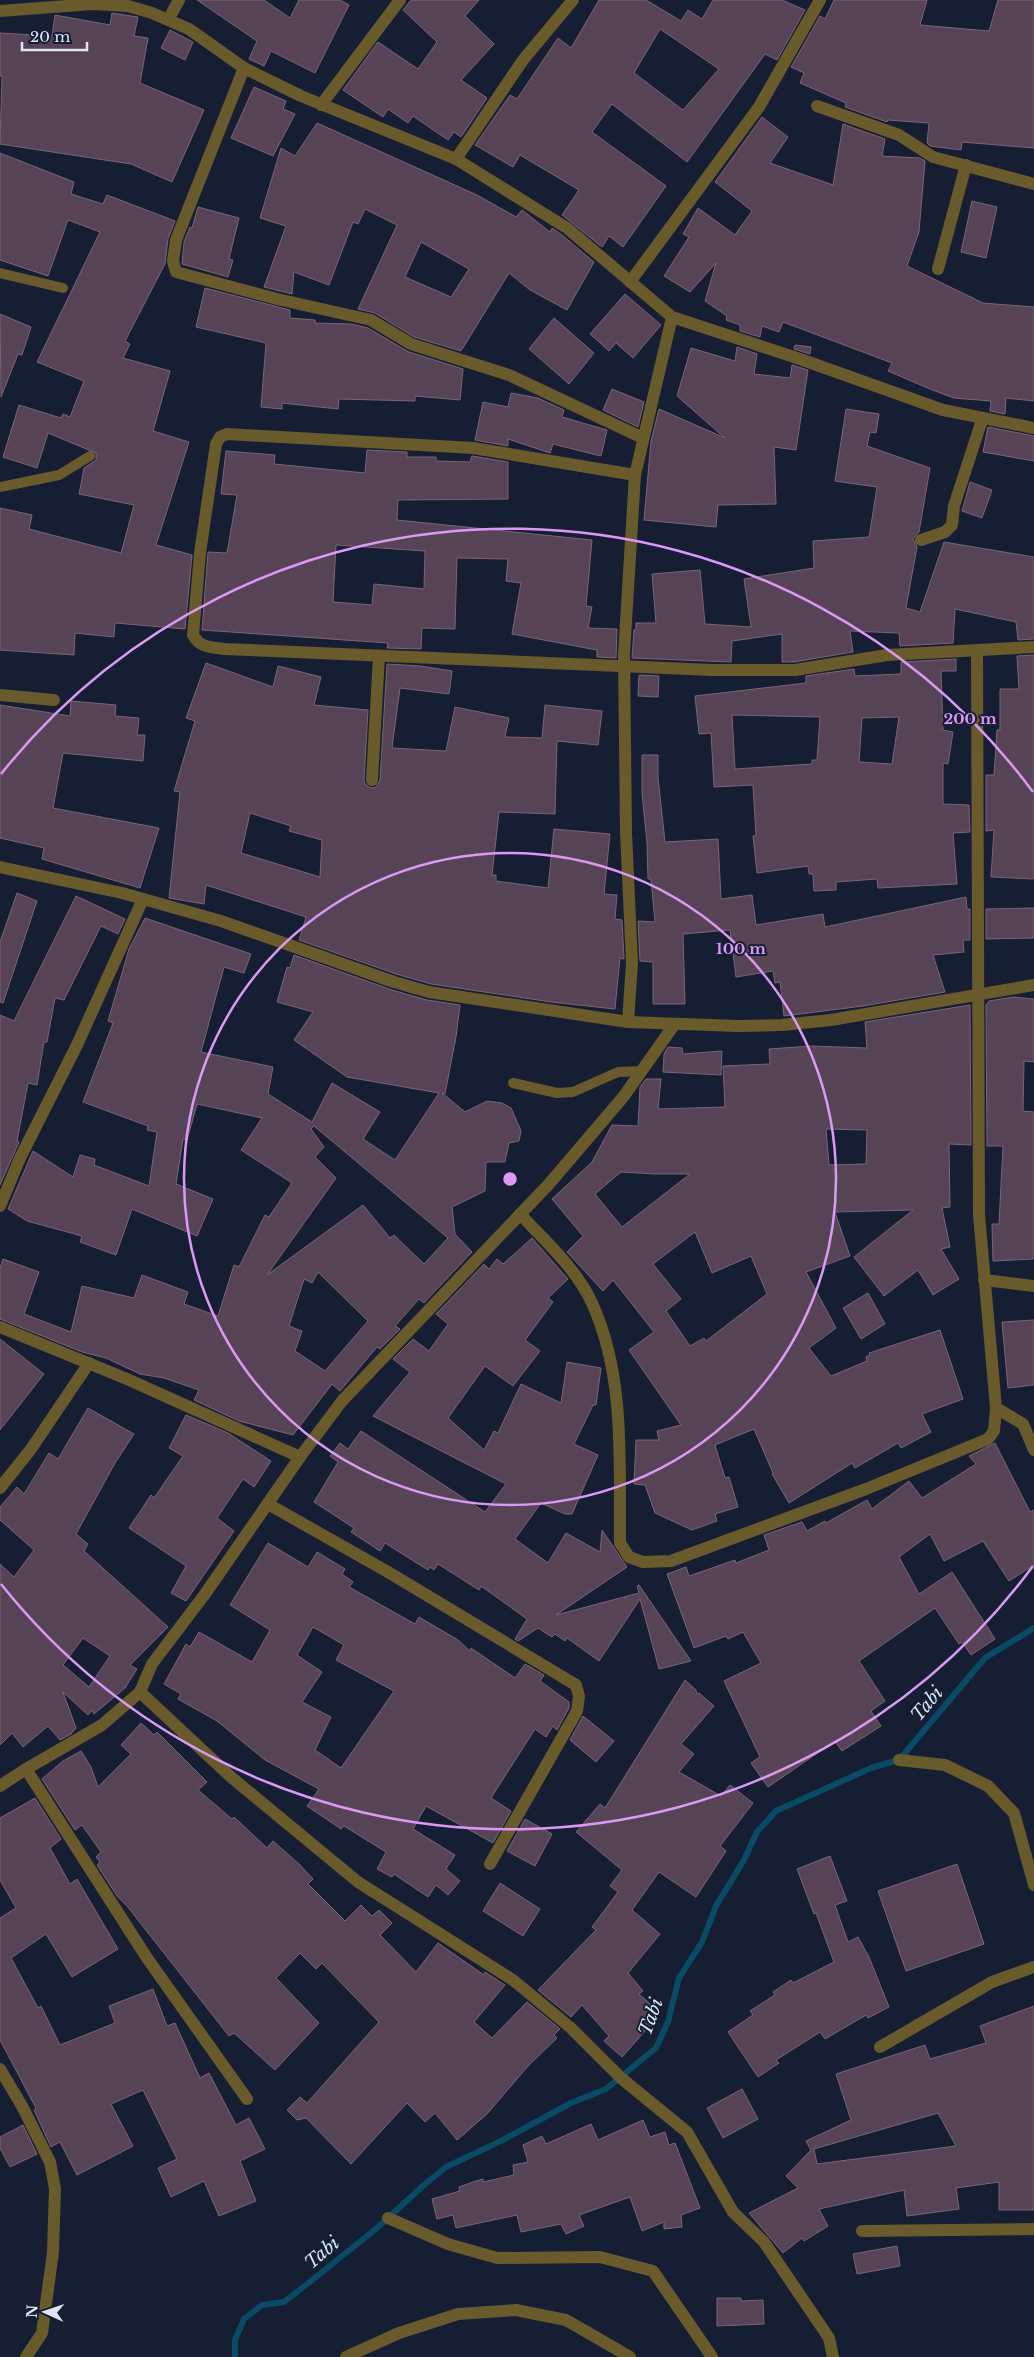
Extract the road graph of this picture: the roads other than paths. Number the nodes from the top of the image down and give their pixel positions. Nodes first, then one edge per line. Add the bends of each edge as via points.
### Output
1 (179, 0) edge
2 (400, 0) edge
3 (573, 0) edge
4 (820, 0) edge
5 (0, 11) edge
6 (168, 20) junction
7 (244, 68) junction
8 (321, 105) junction
9 (817, 106) dead end
10 (456, 159) junction
11 (966, 165) junction
12 (1034, 184) edge
13 (938, 269) dead end
14 (0, 273) edge
15 (630, 282) junction
16 (64, 288) dead end
17 (672, 317) junction
18 (982, 420) junction
19 (1034, 428) edge
20 (643, 438) junction
21 (90, 456) dead end
22 (635, 475) junction
23 (0, 487) edge
24 (921, 540) dead end
25 (1034, 647) edge
26 (977, 651) junction
27 (379, 656) junction
28 (624, 667) junction
29 (0, 695) edge
30 (54, 700) dead end
31 (372, 780) dead end
32 (0, 867) edge
33 (143, 899) junction
34 (1034, 985) edge
35 (979, 994) junction
36 (628, 1022) junction
37 (674, 1025) junction
38 (642, 1070) junction
39 (513, 1082) dead end
40 (0, 1206) edge
41 (520, 1214) junction
42 (984, 1280) junction
43 (1034, 1286) edge
44 (0, 1327) edge
45 (89, 1363) junction
46 (996, 1408) junction
47 (1034, 1450) edge
48 (300, 1457) junction
49 (0, 1488) edge
50 (268, 1504) junction
51 (140, 1692) junction
52 (899, 1760) dead end
53 (26, 1768) junction
54 (0, 1786) edge
55 (490, 1864) dead end
56 (1034, 1885) edge
57 (1034, 1967) edge
58 (880, 2047) dead end
59 (0, 2069) edge
60 (247, 2099) dead end
61 (388, 2218) dead end
62 (1034, 2229) edge
63 (862, 2231) dead end
64 (26, 2357) edge
65 (346, 2357) edge
66 (630, 2357) edge
67 (712, 2357) edge
68 (832, 2357) edge

1 - 6 street
2 - 8 street
3 - 10 street via 522,60
4 - 15 street via 759,107
5 - 6 street via 94,4 128,6
6 - 7 street via 189,29
7 - 8 street
7 - 20 street via 176,240 173,261 176,272 371,320 411,344 509,375
8 - 10 street
9 - 11 street via 899,135 925,153
10 - 15 street via 568,228
11 - 12 street
11 - 13 street
14 - 16 lane
15 - 17 street
17 - 18 street via 943,410
17 - 20 street
18 - 19 street
18 - 24 street via 954,506 952,525 945,532
20 - 22 street
21 - 23 lane via 59,475
22 - 27 street via 473,448 237,435 220,437 216,444 200,553 194,635 198,643 225,649
22 - 28 street
25 - 26 street
26 - 28 street via 886,656 795,670
26 - 35 street
27 - 28 street
27 - 31 street
28 - 36 street via 632,963
29 - 30 street
32 - 33 street
33 - 36 street via 429,992
33 - 40 street
34 - 35 street
35 - 37 street via 831,1020 782,1025
35 - 42 street via 979,1215
36 - 37 street
37 - 38 street
38 - 39 lane via 618,1072 573,1092 557,1093
38 - 41 street via 585,1143
41 - 46 street via 570,1268 592,1302 610,1355 618,1399 620,1543 629,1557 643,1562 671,1561 866,1489 988,1438 994,1431
41 - 48 street via 342,1401
42 - 43 street
42 - 46 street
44 - 45 street
45 - 48 street
45 - 49 street
46 - 47 street via 1023,1424
48 - 50 street
50 - 51 street via 152,1664
50 - 55 street via 576,1685 577,1711
51 - 53 street via 102,1725
51 - 68 street via 231,1777 358,1882 513,1980 570,2028 620,2078 687,2132 733,2212 764,2242 824,2330 829,2338
52 - 56 street via 944,1764 988,1786 1014,1814
53 - 54 street
53 - 60 street via 147,1958
57 - 58 street via 992,1982
59 - 64 street via 50,2162 55,2189 53,2252 42,2333
61 - 67 street via 448,2244 497,2258 600,2257 653,2272
62 - 63 street
65 - 66 street via 399,2333 458,2314 516,2310 566,2320

